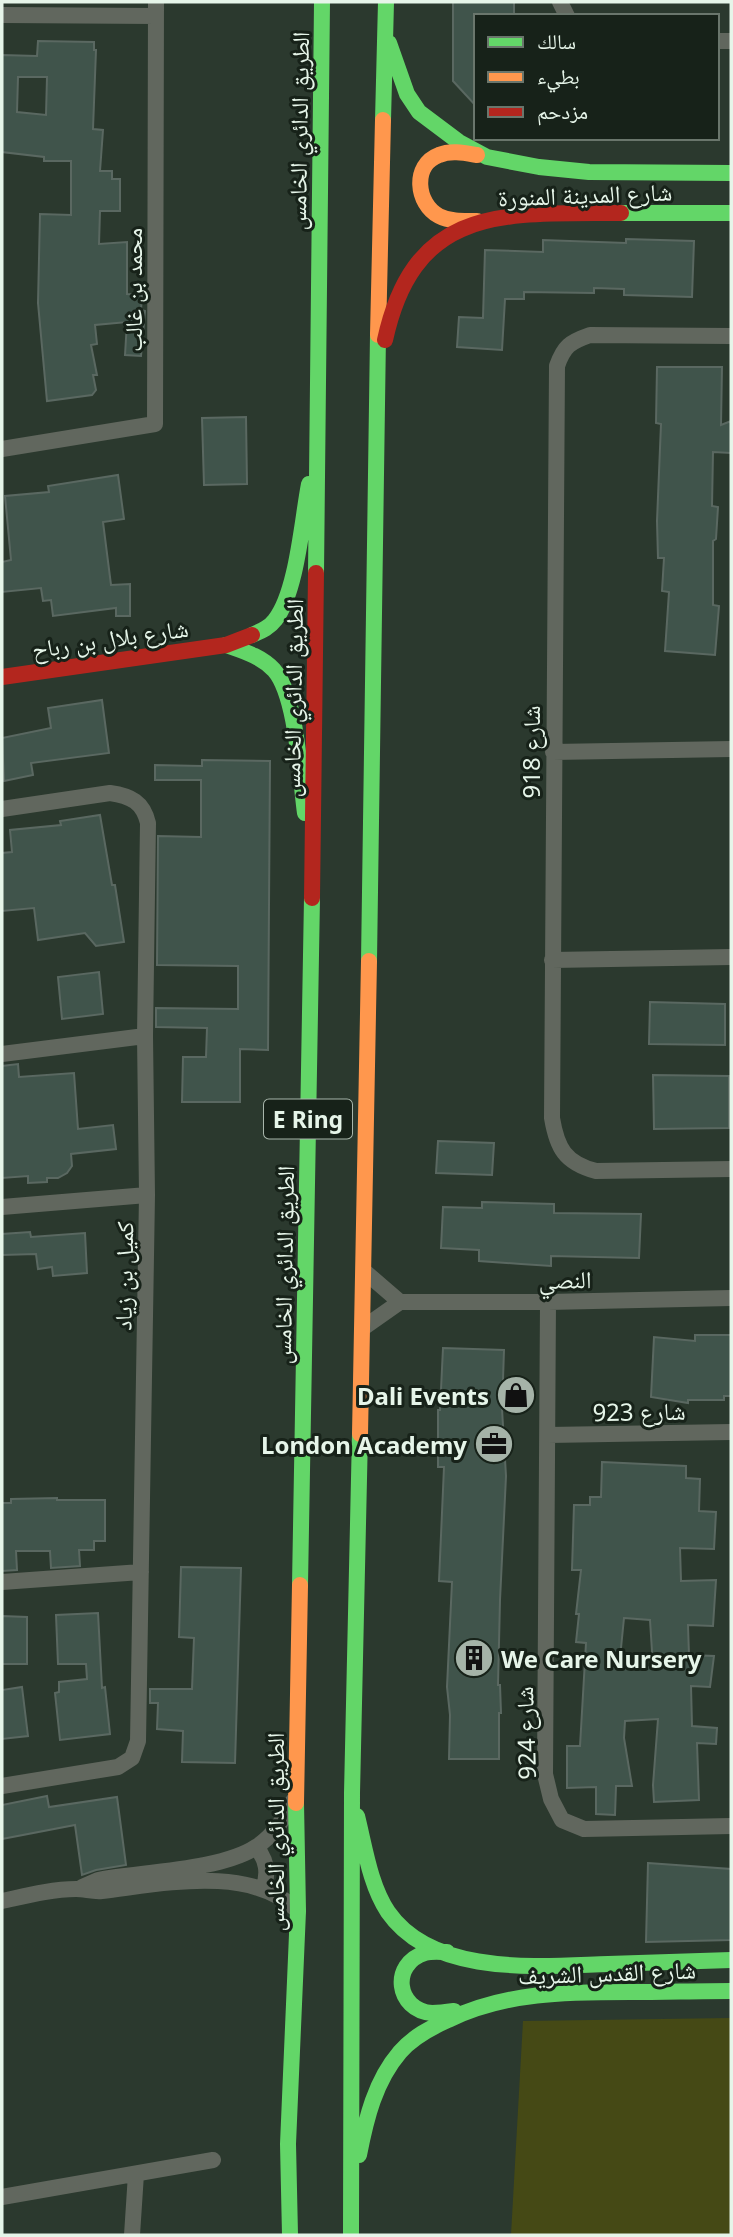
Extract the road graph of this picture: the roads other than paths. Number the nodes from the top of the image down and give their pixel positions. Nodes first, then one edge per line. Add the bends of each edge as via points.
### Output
1 (322, 2) edge
2 (386, 2) edge
3 (156, 9) edge
4 (2, 15) edge
5 (384, 27) junction
6 (487, 157) junction
7 (731, 173) edge
8 (731, 213) edge
9 (480, 221) junction
10 (731, 336) edge
11 (377, 384) junction
12 (317, 443) junction
13 (2, 449) edge
14 (226, 645) junction
15 (2, 677) edge
16 (731, 749) edge
17 (553, 752) junction
18 (2, 809) edge
19 (313, 867) junction
20 (731, 957) edge
21 (552, 960) junction
22 (145, 1036) junction
23 (2, 1054) edge
24 (731, 1169) edge
25 (147, 1195) junction
26 (2, 1207) edge
27 (364, 1271) junction
28 (731, 1298) edge
29 (400, 1302) junction
30 (548, 1302) junction
31 (363, 1328) junction
32 (731, 1432) edge
33 (548, 1435) junction
34 (141, 1572) junction
35 (2, 1582) edge
36 (2, 1786) edge
37 (352, 1793) junction
38 (296, 1796) junction
39 (731, 1826) edge
40 (256, 1847) junction
41 (76, 1889) junction
42 (263, 1889) junction
43 (2, 1901) edge
44 (298, 1911) junction
45 (451, 1953) junction
46 (731, 1960) edge
47 (731, 1990) edge
48 (468, 2008) junction
49 (213, 2160) dead end
50 (136, 2174) junction
51 (352, 2195) junction
52 (2, 2197) edge
53 (132, 2235) edge
54 (290, 2235) edge
55 (351, 2235) edge

1 - 12 main road, الطريق الدائري الخامس / E Ring
2 - 5 main road, E Ring
3 - 4 street
3 - 13 street, محمد بن غالب via 155,424
5 - 6 main road, شارع المدينة المنورة via 397,70 419,112
5 - 11 main road, E Ring
6 - 7 main road, شارع المدينة المنورة via 589,172
6 - 9 main road via 459,152 435,157 426,165 419,188 428,210 438,216
8 - 9 main road, شارع المدينة المنورة via 584,213
9 - 11 main road, شارع المدينة المنورة via 435,245 404,280 395,300
10 - 17 street, شارع 918 via 590,335 573,341 556,366
11 - 27 main road, E Ring
12 - 14 main road, شارع بلال بن رباح via 285,603 264,630
12 - 19 main road, الطريق الدائري الخامس / E Ring
14 - 15 main road, شارع بلال بن رباح
14 - 19 main road, شارع بلال بن رباح via 267,663 287,692
16 - 17 street
17 - 21 street, شارع 918
18 - 22 street, كميل بن زياد via 110,793 137,801 145,810
19 - 38 main road, الطريق الدائري الخامس / E Ring
20 - 21 street
21 - 24 street, شارع 918 via 552,1118 565,1154 596,1171
22 - 23 street
22 - 25 street, كميل بن زياد
25 - 26 street
25 - 34 street, كميل بن زياد
27 - 29 street
27 - 31 main road, E Ring
28 - 30 street, النصي
29 - 30 street, النصي
29 - 31 street
30 - 33 street, شارع 924
31 - 37 main road, E Ring
32 - 33 street, شارع 923
33 - 39 street, شارع 924 via 545,1774 551,1799 562,1820 584,1829
34 - 35 street
34 - 36 street, كميل بن زياد via 138,1741 132,1758 118,1767
37 - 45 main road, شارع القدس الشريف via 389,1913 422,1941
37 - 51 main road, E Ring
38 - 40 street via 278,1826
38 - 44 main road, الطريق الدائري الخامس / E Ring
40 - 41 street via 229,1859 98,1880
40 - 42 street via 267,1867
41 - 42 street via 100,1891 189,1881
41 - 43 street
42 - 44 street
44 - 54 main road, الطريق الدائري الخامس / E Ring via 288,2144
45 - 46 main road, شارع القدس الشريف via 521,1967
45 - 48 main road via 417,1955 402,1970 401,1991 405,2001 423,2013
47 - 48 main road, شارع القدس الشريف via 538,1994
48 - 51 main road, شارع القدس الشريف via 411,2041 382,2078 363,2132
49 - 50 street
50 - 52 street
50 - 53 street
51 - 55 main road, E Ring

